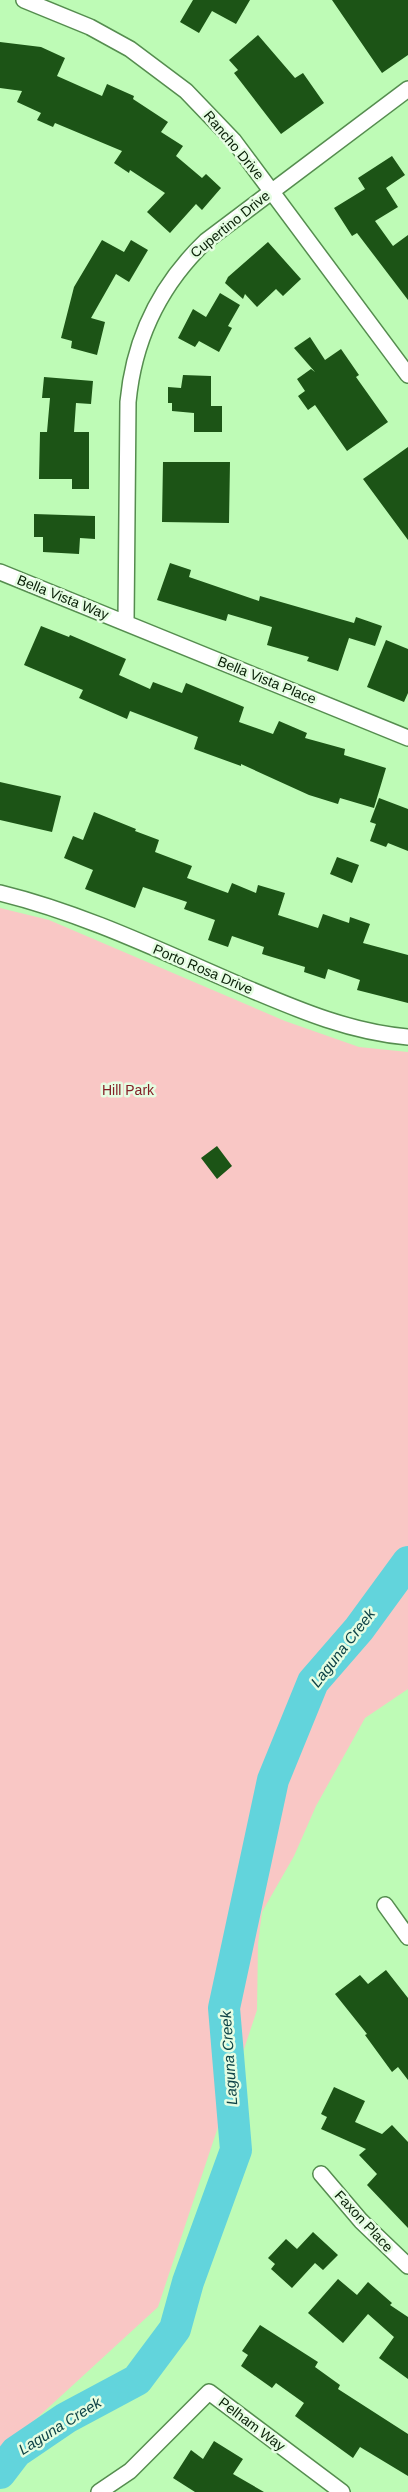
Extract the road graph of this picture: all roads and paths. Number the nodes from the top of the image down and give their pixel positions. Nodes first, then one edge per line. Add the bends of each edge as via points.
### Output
1 (24, 0) edge
2 (408, 89) edge
3 (271, 190) junction
4 (408, 375) edge
5 (0, 572) edge
6 (126, 622) junction
7 (408, 738) edge
8 (0, 893) edge
9 (408, 1038) edge
10 (385, 1906) dead end
11 (408, 1937) edge
12 (321, 2174) dead end
13 (408, 2266) edge
14 (99, 2492) edge
15 (342, 2492) edge

1 - 3 street, Rancho Drive via 90,26 168,76 219,124
2 - 3 street, Cupertino Drive
3 - 4 street, Rancho Drive
3 - 6 street, Cupertino Drive via 211,236 178,270 155,304 139,342 128,402
5 - 6 street, Bella Vista Way
6 - 7 street, Bella Vista Place
8 - 9 street, Porto Rosa Drive via 71,914 324,1020
10 - 11 street
12 - 13 street, Faxon Place via 361,2221
14 - 15 street, Pelham Way via 130,2471 209,2392

